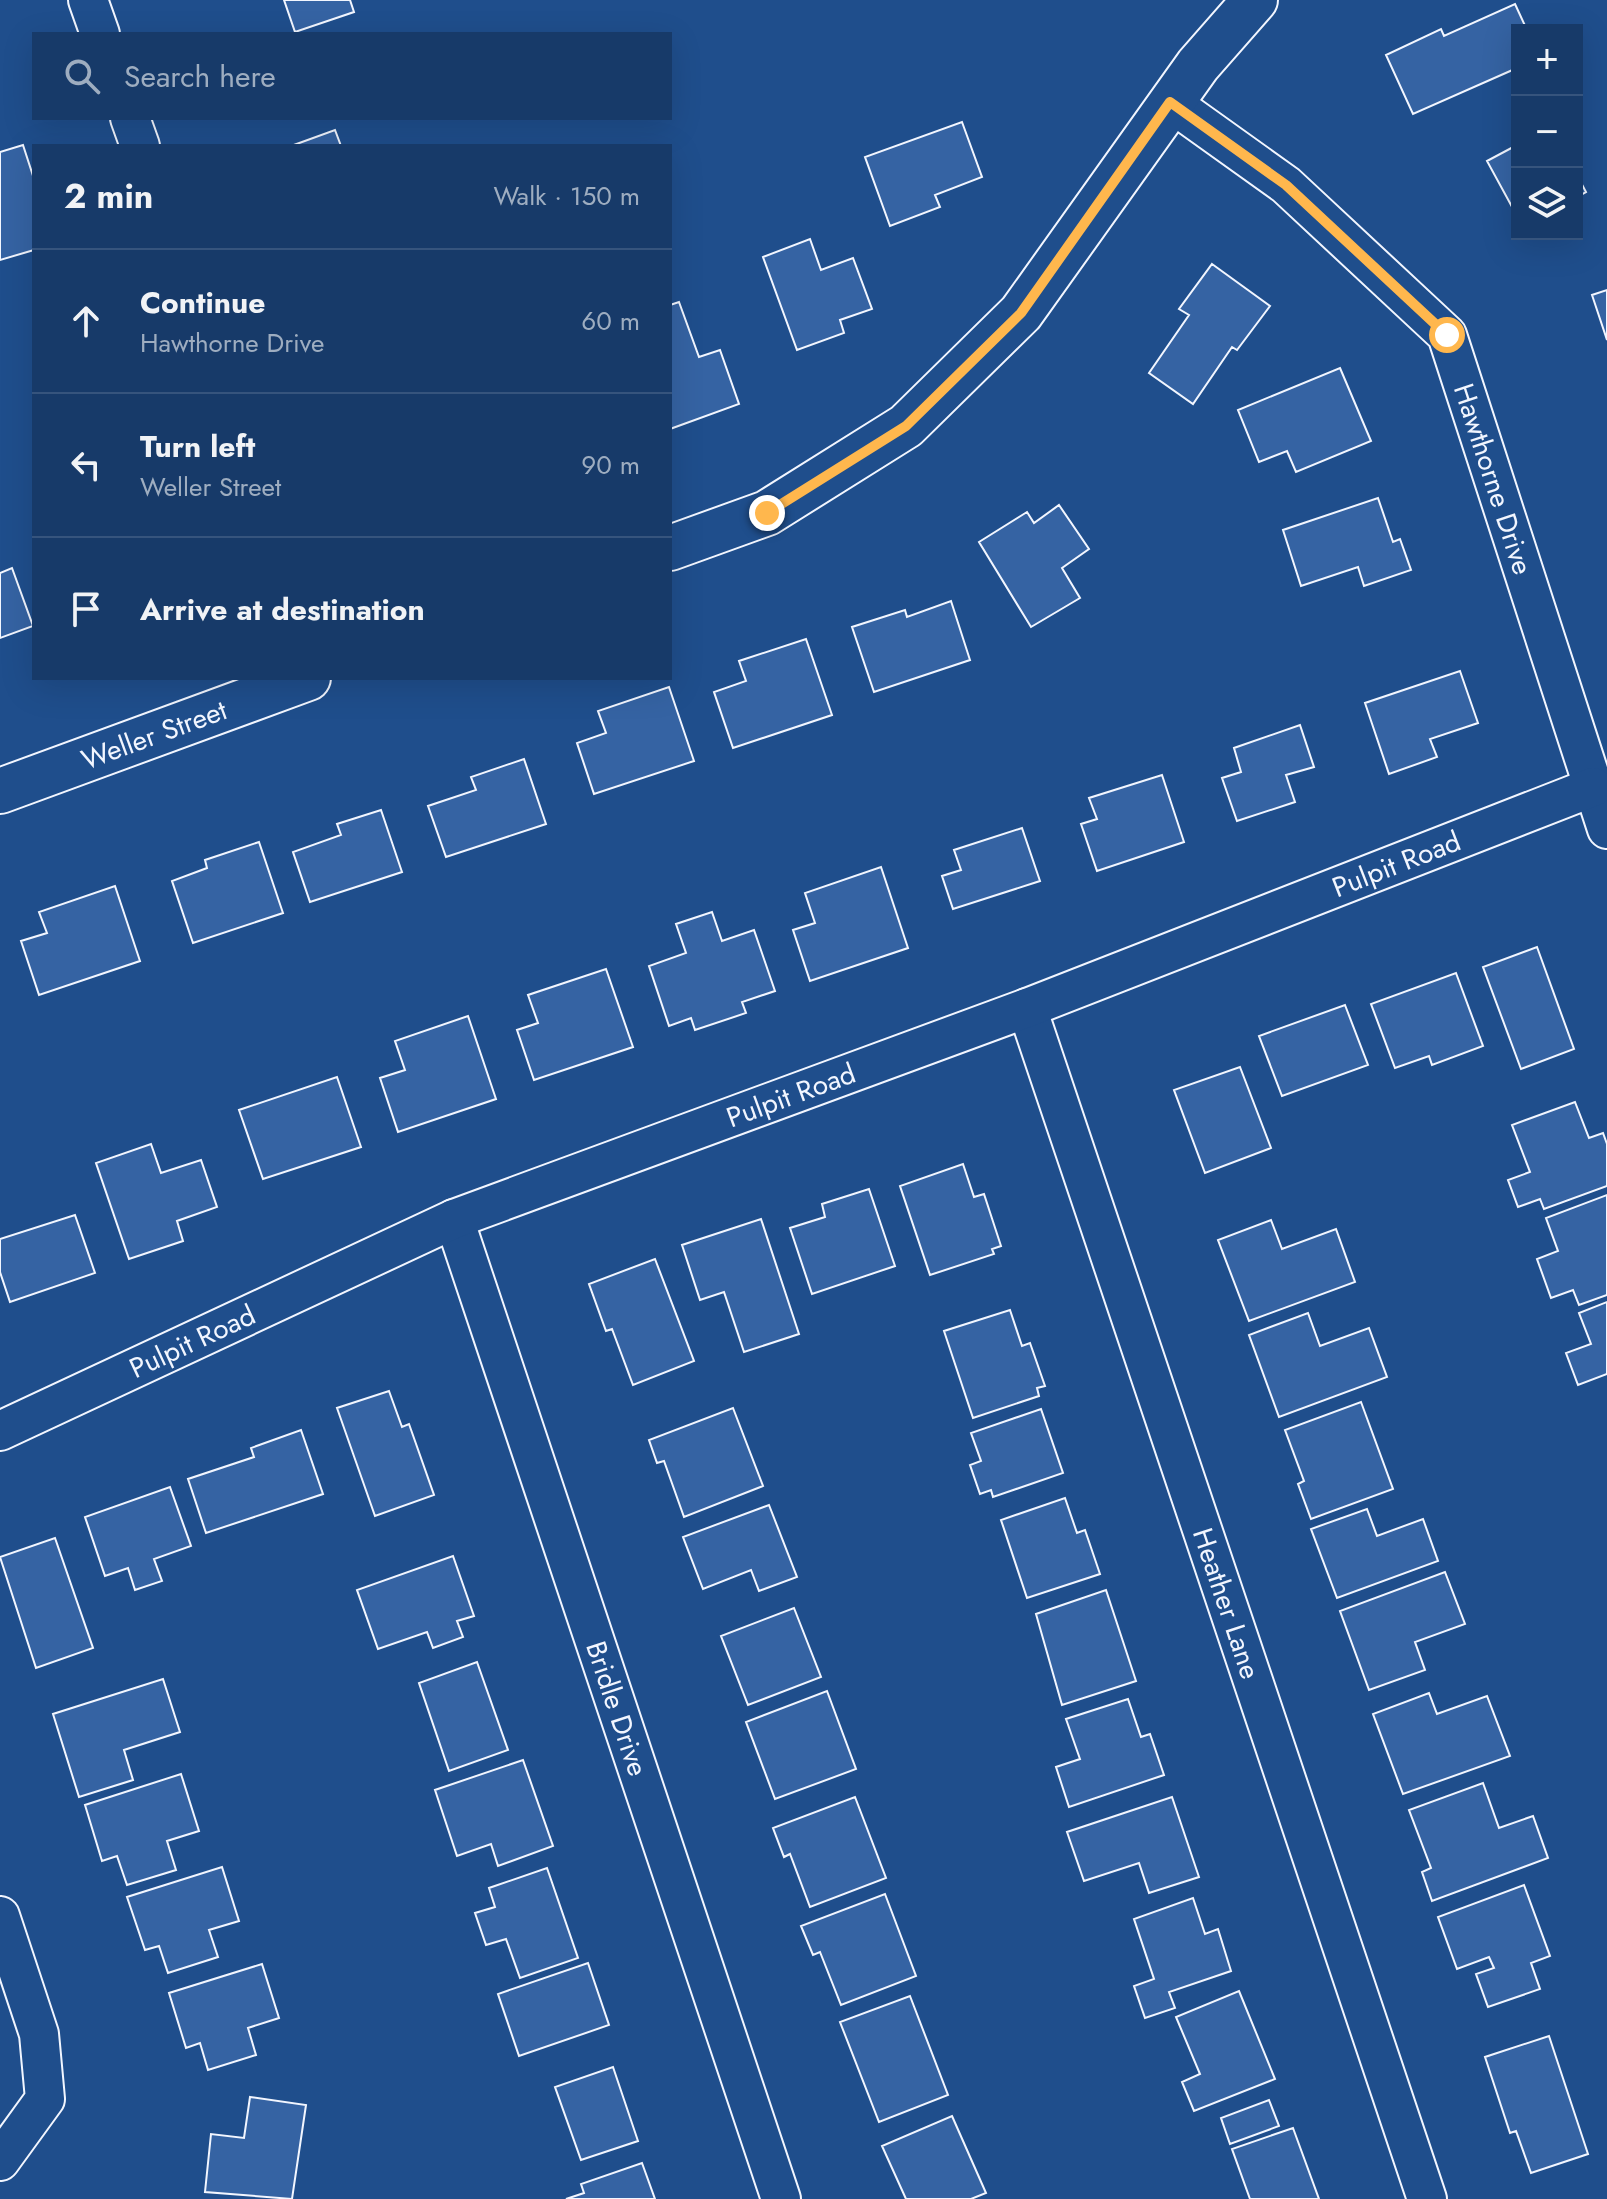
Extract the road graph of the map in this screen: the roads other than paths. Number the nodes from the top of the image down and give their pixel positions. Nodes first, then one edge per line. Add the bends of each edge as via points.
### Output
1 (88, 0) edge
2 (1255, 0) edge
3 (99, 32) edge
4 (1170, 102) junction
5 (131, 120) edge
6 (139, 144) edge
7 (672, 547) edge
8 (303, 680) edge
9 (1593, 787) junction
10 (0, 791) edge
11 (1607, 829) edge
12 (1027, 1008) junction
13 (454, 1219) junction
14 (0, 1431) edge
15 (0, 1916) edge
16 (0, 2161) edge
17 (781, 2199) edge
18 (1427, 2199) edge

1 - 3 street
2 - 4 street
4 - 7 street via 1021,313 906,426 767,513
4 - 9 street, Hawthorne Drive via 1286,185 1447,335
5 - 6 street
8 - 10 street, Weller Street
9 - 11 street, Hawthorne Drive
9 - 12 street, Pulpit Road
12 - 13 street, Pulpit Road
12 - 18 street, Heather Lane
13 - 14 street, Pulpit Road
13 - 17 street, Bridle Drive
15 - 16 street via 39,2034 45,2099

